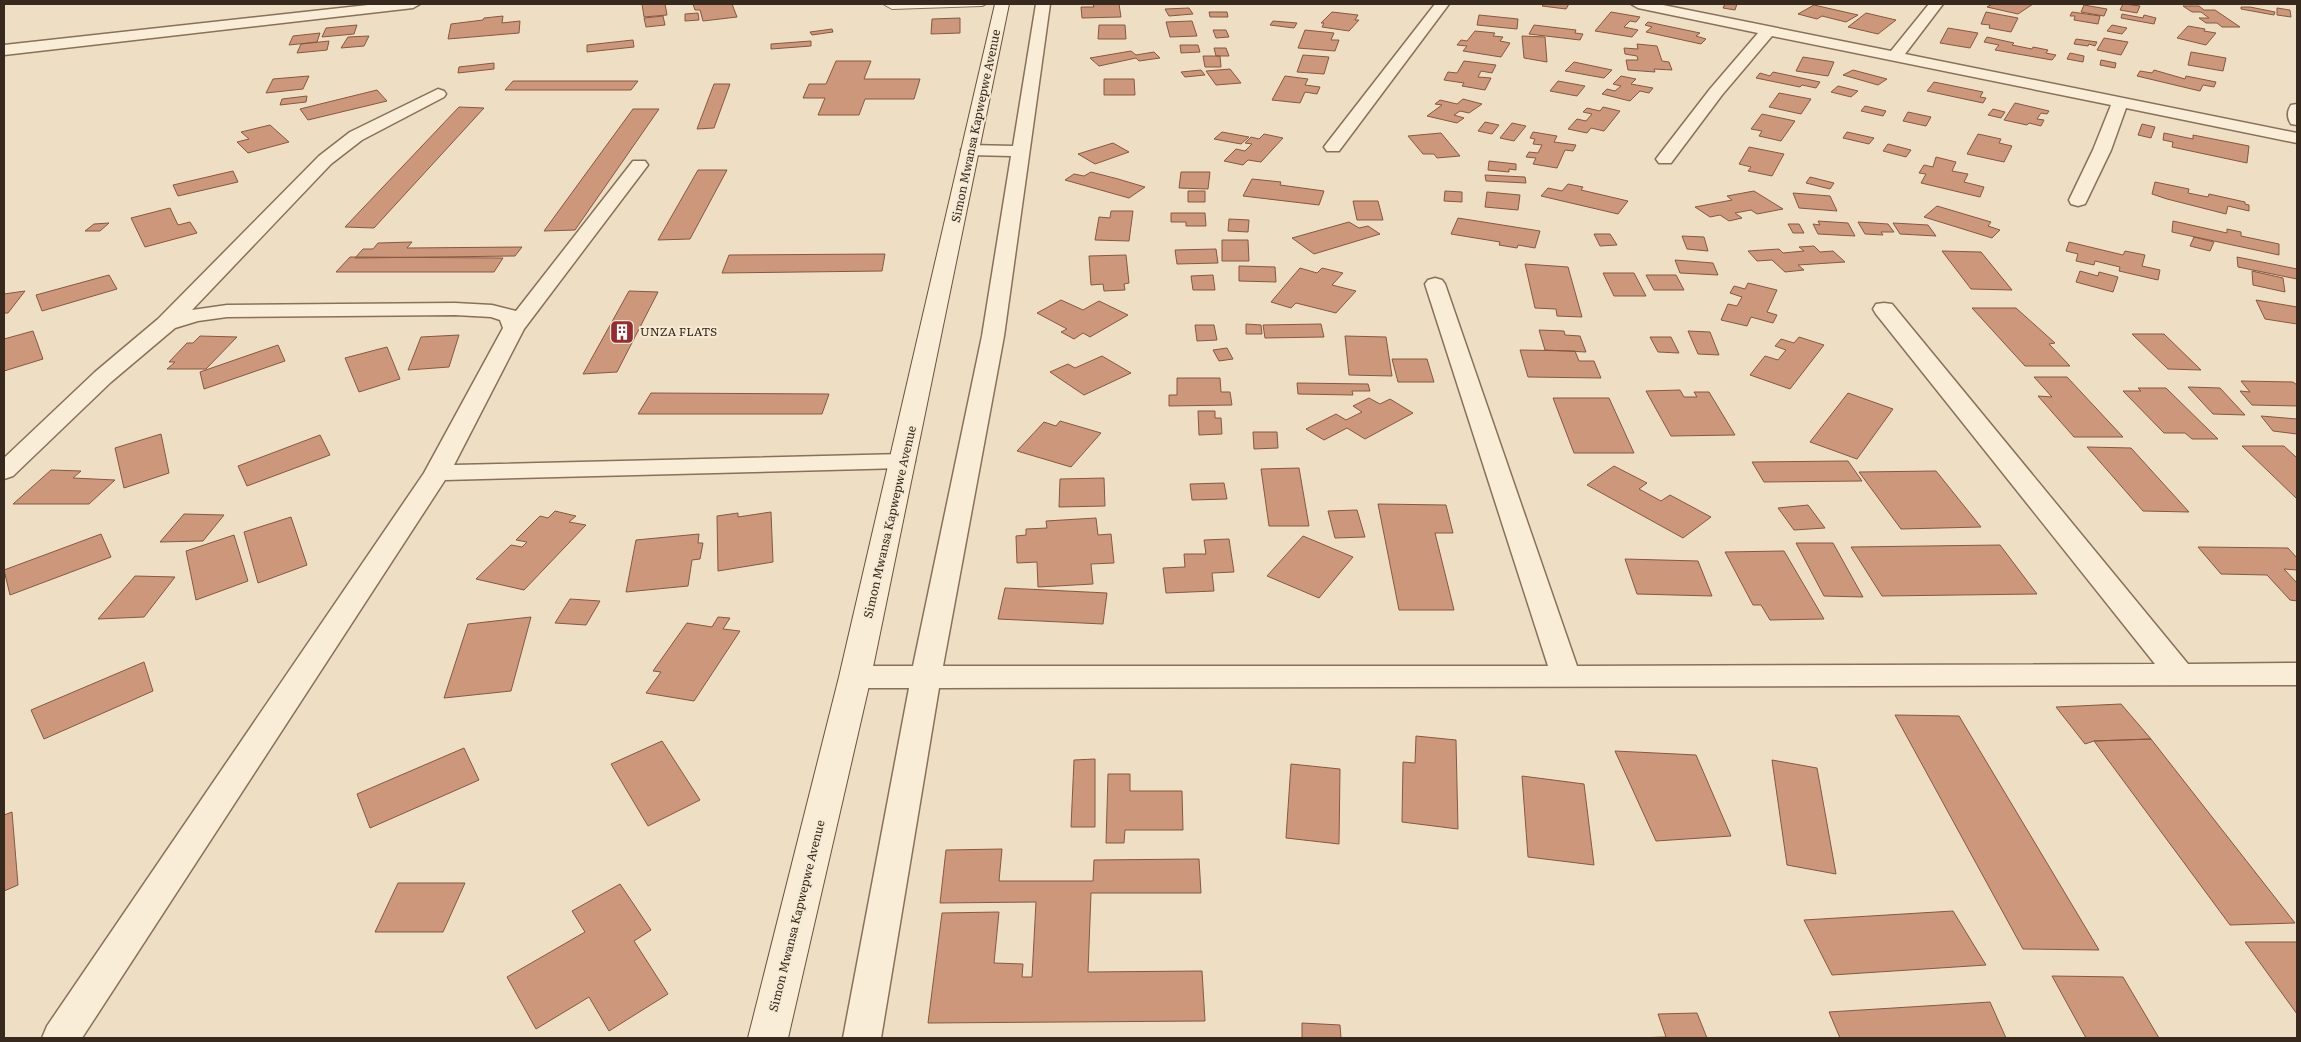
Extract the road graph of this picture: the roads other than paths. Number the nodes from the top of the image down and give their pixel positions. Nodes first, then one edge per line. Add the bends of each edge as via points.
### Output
1 (413, 4) edge
2 (886, 4) edge
3 (960, 4) edge
4 (982, 4) edge
5 (1002, 4) edge
6 (1043, 4) edge
7 (1442, 4) edge
8 (1638, 4) edge
9 (1936, 4) edge
10 (1768, 31) junction
11 (4, 50) edge
12 (1895, 56) junction
13 (438, 94) dead end
14 (2120, 103) junction
15 (2297, 108) edge
16 (2297, 120) edge
17 (2297, 138) edge
18 (1333, 147) dead end
19 (970, 150) junction
20 (1020, 151) junction
21 (1665, 159) dead end
22 (639, 165) dead end
23 (2078, 200) dead end
24 (1435, 284) dead end
25 (1884, 309) dead end
26 (166, 324) junction
27 (514, 328) junction
28 (904, 461) junction
29 (4, 471) edge
30 (437, 473) junction
31 (2297, 674) edge
32 (2180, 675) junction
33 (926, 676) junction
34 (855, 677) junction
35 (1566, 677) junction
36 (61, 1038) edge
37 (768, 1038) edge
38 (862, 1038) edge

1 - 11 street
2 - 3 lane via 892,7
3 - 4 lane
5 - 19 main road, Simon Mwansa Kapwepwe Avenue
6 - 20 street
7 - 18 street
8 - 10 street
9 - 12 street
10 - 12 street
10 - 21 street
12 - 14 street
13 - 26 street via 356,136 325,160
14 - 17 street
14 - 23 street
15 - 16 street
19 - 20 street
19 - 28 main road, Simon Mwansa Kapwepwe Avenue
20 - 33 street via 993,336
22 - 27 street
24 - 35 street
25 - 32 street
26 - 27 street via 197,314 227,311 455,309 492,311 509,316
26 - 29 street via 102,376
27 - 30 street
28 - 30 street
28 - 34 main road, Simon Mwansa Kapwepwe Avenue
30 - 36 street
31 - 32 street
32 - 35 street
33 - 34 street
33 - 35 street
33 - 38 street
34 - 37 main road, Simon Mwansa Kapwepwe Avenue

